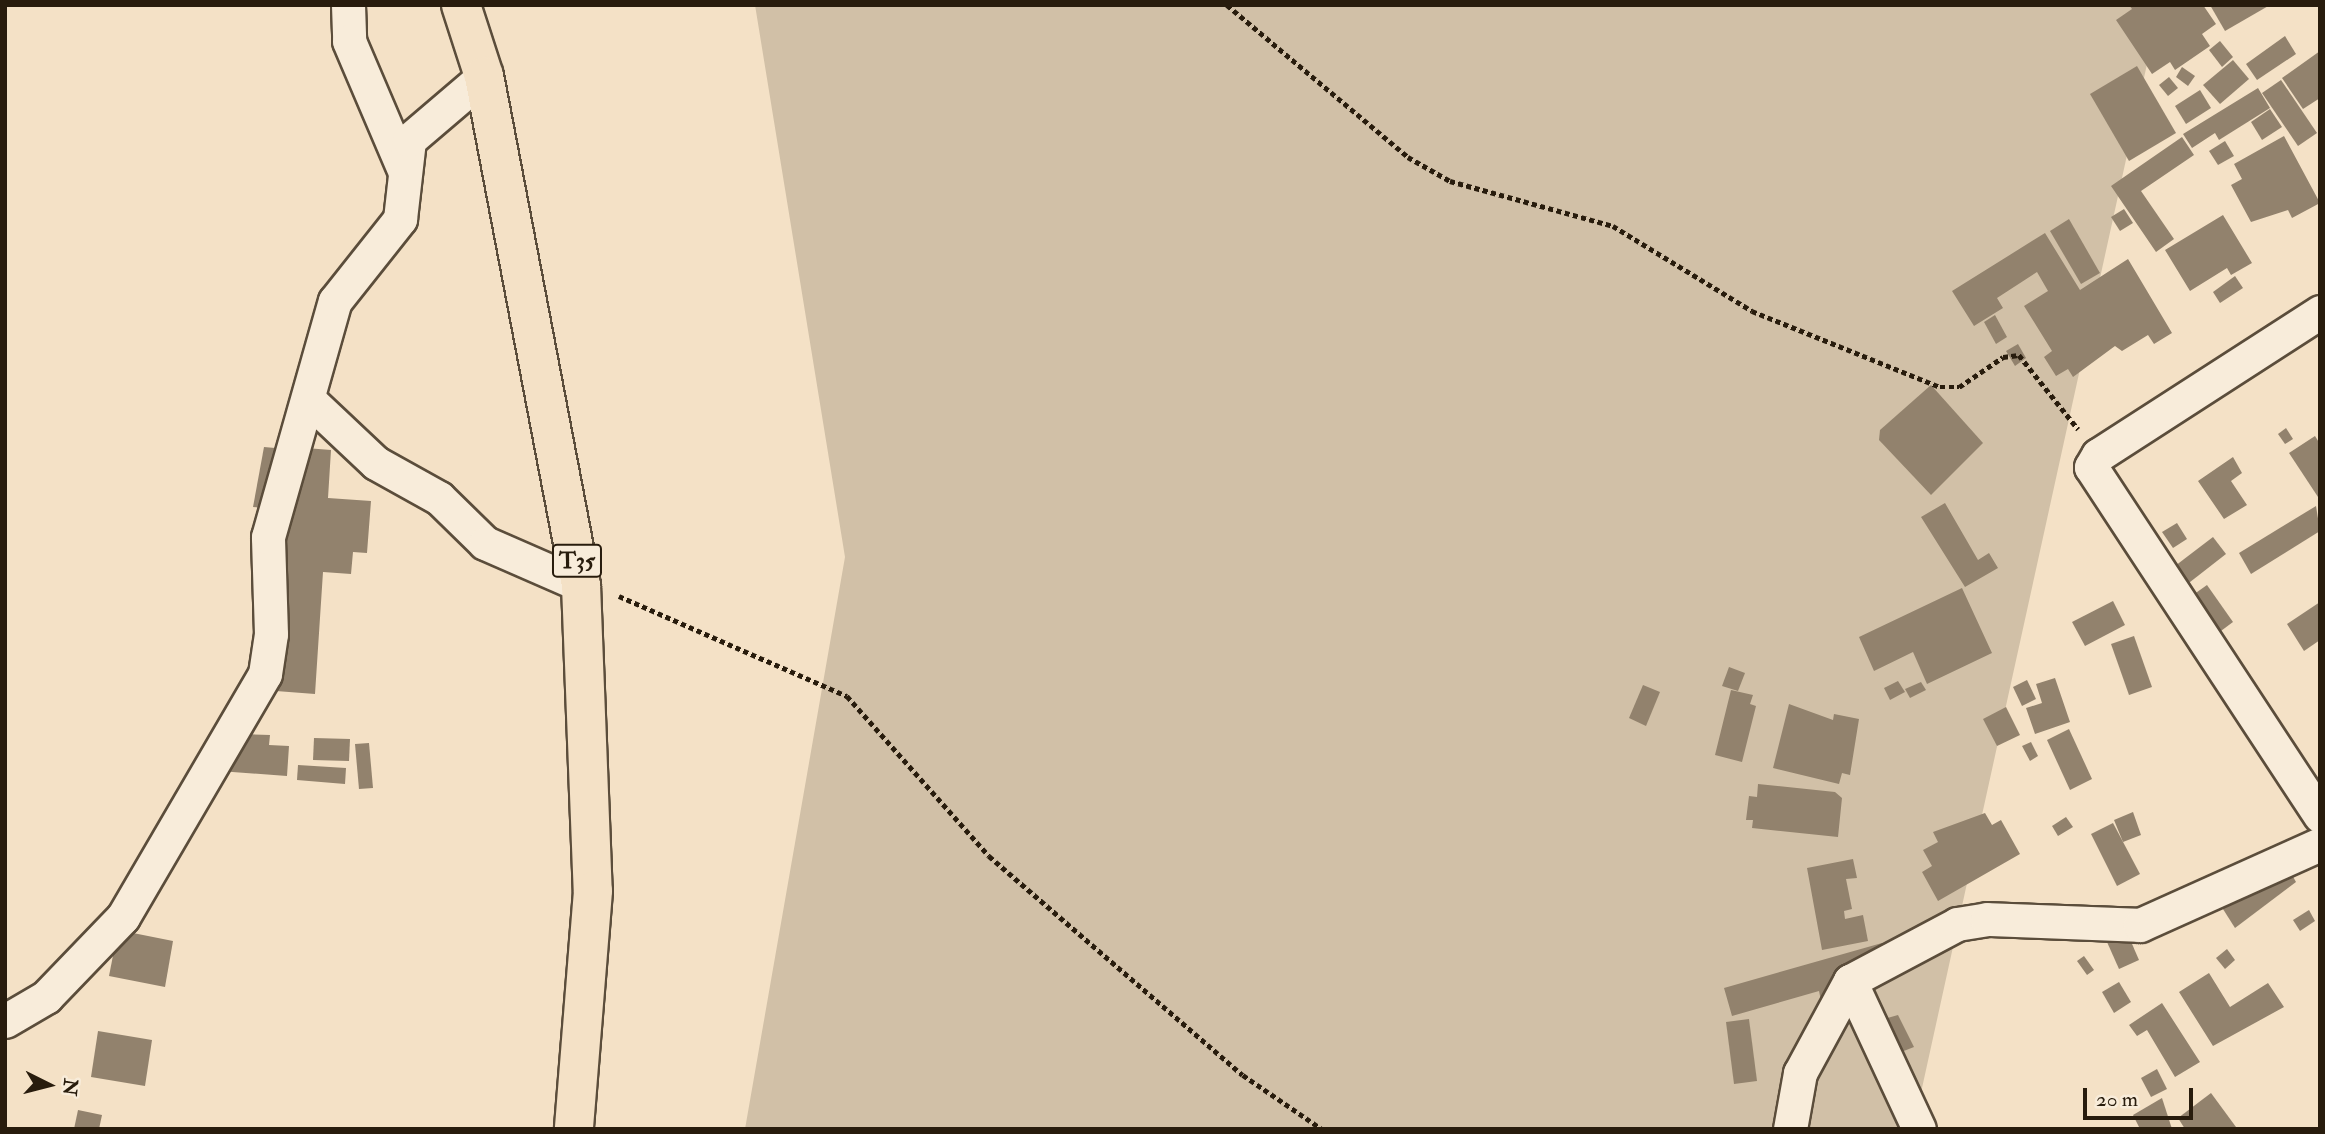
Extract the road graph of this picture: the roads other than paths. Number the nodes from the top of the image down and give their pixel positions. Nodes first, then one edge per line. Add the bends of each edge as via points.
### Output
1 (348, 5) edge
2 (461, 5) edge
3 (484, 76) junction
4 (404, 170) junction
5 (2320, 312) edge
6 (309, 399) junction
7 (581, 585) junction
8 (2310, 774) edge
9 (2320, 816) edge
10 (2320, 844) edge
11 (1850, 982) junction
12 (5, 1021) edge
13 (574, 1129) edge
14 (1790, 1129) edge
15 (1919, 1129) edge

1 - 4 street via 349,41
2 - 3 highway, T35
3 - 4 street via 409,140
3 - 7 highway, T35
4 - 6 street via 400,219 342,287
5 - 8 street via 2098,455 2091,467 2099,486
6 - 7 street via 376,463 439,498 485,543
6 - 12 street via 268,537 271,634 265,674 123,917 46,997
7 - 13 highway, T35 via 593,891
8 - 9 street
10 - 11 street via 2154,922 2118,927 1974,920
11 - 14 street via 1800,1073
11 - 15 street

